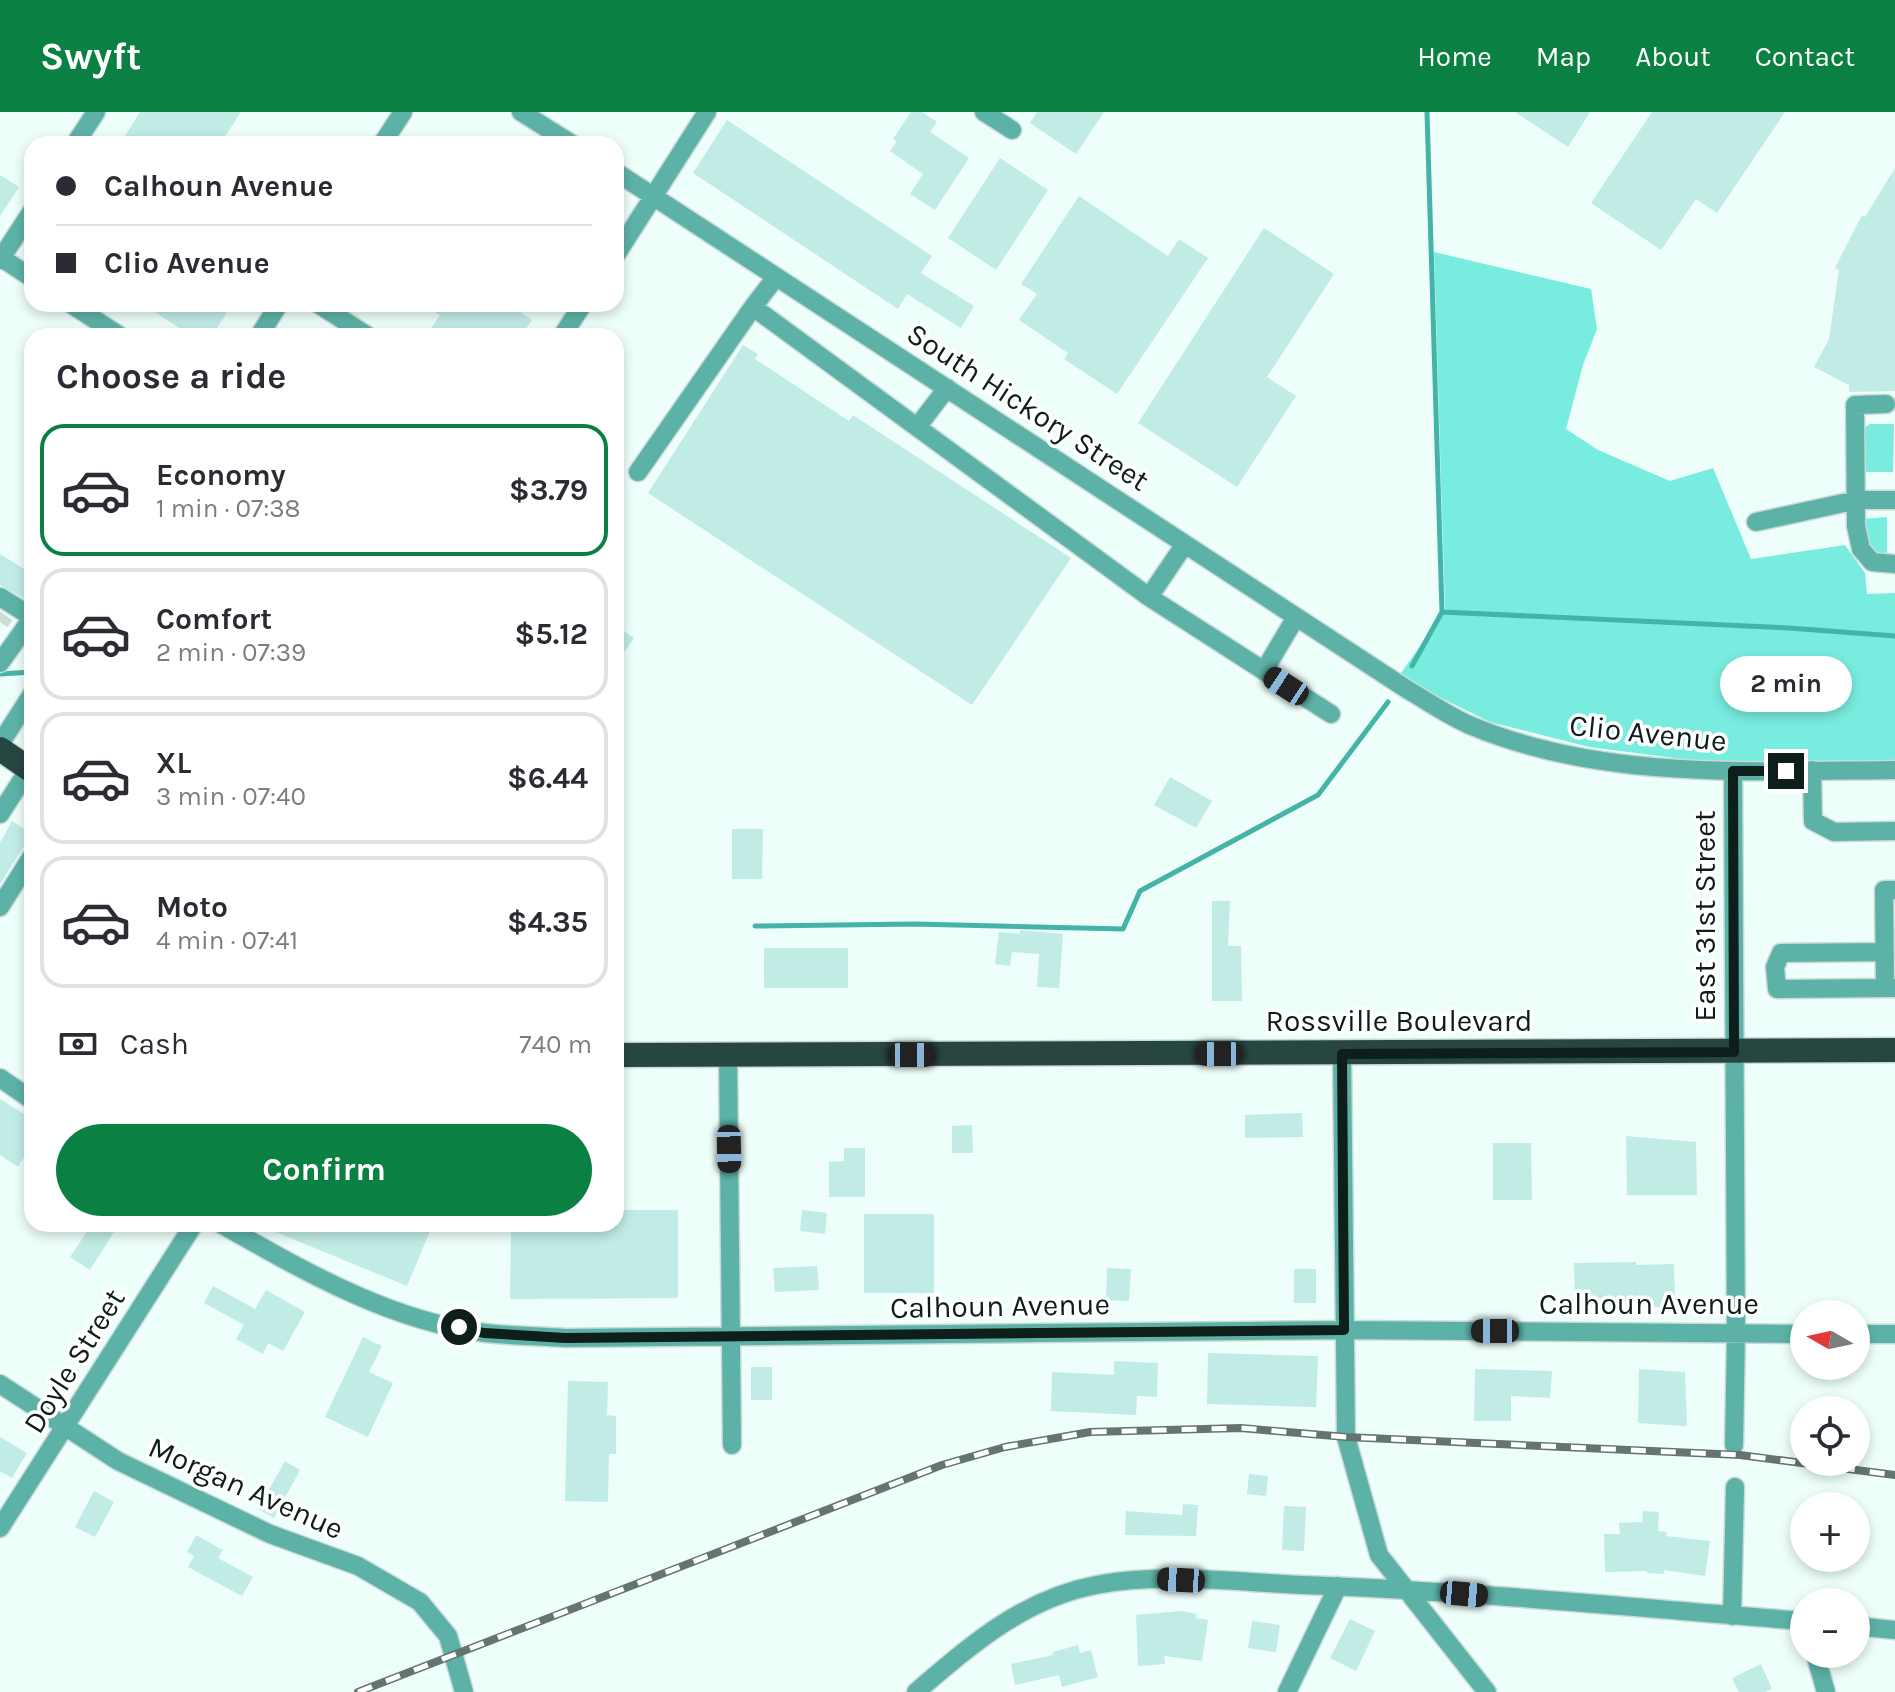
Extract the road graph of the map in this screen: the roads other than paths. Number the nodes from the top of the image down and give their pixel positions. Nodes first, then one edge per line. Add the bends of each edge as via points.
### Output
1 (96, 112) edge
2 (403, 112) edge
3 (521, 112) edge
4 (707, 112) edge
5 (984, 112) edge
6 (1012, 130) dead end
7 (80, 136) edge
8 (387, 136) edge
9 (559, 136) edge
10 (624, 177) edge
11 (655, 196) junction
12 (24, 223) edge
13 (624, 243) edge
14 (1, 258) edge
15 (24, 273) edge
16 (776, 277) junction
17 (753, 307) junction
18 (83, 312) edge
19 (330, 312) edge
20 (108, 328) edge
21 (356, 328) edge
22 (947, 388) junction
23 (1886, 404) dead end
24 (918, 426) junction
25 (638, 472) dead end
26 (1857, 500) junction
27 (1895, 500) edge
28 (1756, 522) dead end
29 (1185, 544) junction
30 (1895, 564) edge
31 (1149, 597) junction
32 (6, 605) edge
33 (24, 614) edge
34 (1296, 617) junction
35 (24, 629) edge
36 (0, 663) edge
37 (1264, 671) junction
38 (1408, 690) joint
39 (24, 707) edge
40 (1331, 714) dead end
41 (0, 747) edge
42 (24, 765) edge
43 (1812, 770) junction
44 (1895, 770) edge
45 (1733, 771) junction
46 (24, 779) edge
47 (0, 814) edge
48 (1895, 831) edge
49 (24, 869) edge
50 (1895, 890) edge
51 (0, 907) edge
52 (1885, 952) junction
53 (1890, 988) edge
54 (1895, 1050) edge
55 (1734, 1052) junction
56 (1342, 1054) junction
57 (624, 1055) edge
58 (728, 1055) junction
59 (0, 1078) edge
60 (24, 1094) edge
61 (189, 1232) edge
62 (236, 1232) edge
63 (1344, 1330) junction
64 (1736, 1333) junction
65 (1790, 1334) edge
66 (1870, 1334) edge
67 (1895, 1334) edge
68 (732, 1337) junction
69 (0, 1384) edge
70 (66, 1427) junction
71 (732, 1445) dead end
72 (1734, 1445) dead end
73 (1735, 1487) dead end
74 (0, 1528) edge
75 (1338, 1586) junction
76 (1405, 1589) junction
77 (1732, 1616) junction
78 (1790, 1620) edge
79 (1870, 1627) edge
80 (1895, 1630) edge
81 (1819, 1668) edge
82 (464, 1692) edge
83 (916, 1692) edge
84 (1287, 1692) edge
85 (1487, 1692) edge
86 (1826, 1692) edge

1 - 7 street
2 - 8 street
3 - 9 street
4 - 11 street
5 - 6 street
10 - 11 street, South Hickory Street
11 - 13 street
11 - 16 street, South Hickory Street
12 - 14 street
14 - 15 street
16 - 17 street
16 - 22 street, South Hickory Street
17 - 24 street
17 - 25 street
18 - 20 street
19 - 21 street
22 - 24 street
22 - 29 street, South Hickory Street
23 - 26 street via 1855,405
24 - 31 street
26 - 27 street
26 - 28 street
26 - 30 street via 1861,549 1872,562
29 - 31 street
29 - 34 street, South Hickory Street
31 - 37 street
32 - 33 street
34 - 37 street
34 - 38 street, South Hickory Street
35 - 36 street
37 - 40 street
38 - 45 street, Clio Avenue via 1471,726 1535,747 1608,762
39 - 41 street
41 - 42 highway
43 - 44 street, Clio Avenue
43 - 45 street, Clio Avenue
43 - 48 street via 1813,821 1834,832
45 - 55 street, East 31st Street
46 - 47 street
49 - 51 street
50 - 52 street via 1884,890
52 - 53 street
52 - 53 street via 1781,953 1775,967 1777,989
54 - 55 highway, Rossville Boulevard
55 - 56 highway, Rossville Boulevard
55 - 64 street, East 31st Street
56 - 58 highway, Rossville Boulevard
56 - 63 street
57 - 58 highway, Rossville Boulevard
58 - 68 street
59 - 60 street
61 - 70 street, Doyle Street
62 - 68 street, Calhoun Avenue via 339,1287 410,1315 484,1333
63 - 64 street, Calhoun Avenue
63 - 68 street, Calhoun Avenue
63 - 76 street via 1346,1437 1353,1467 1379,1555
64 - 65 street, Calhoun Avenue
64 - 72 street, East 31st Street
66 - 67 street
68 - 71 street
69 - 70 street, Morgan Avenue
70 - 74 street, Doyle Street
70 - 82 street, Morgan Avenue via 118,1461 270,1534 358,1566 420,1602 448,1636
73 - 77 street
75 - 76 street
75 - 83 street via 1150,1578 1094,1585 1027,1607 983,1635
75 - 84 street
76 - 77 street
76 - 85 street
77 - 78 street
79 - 80 street
81 - 86 street

